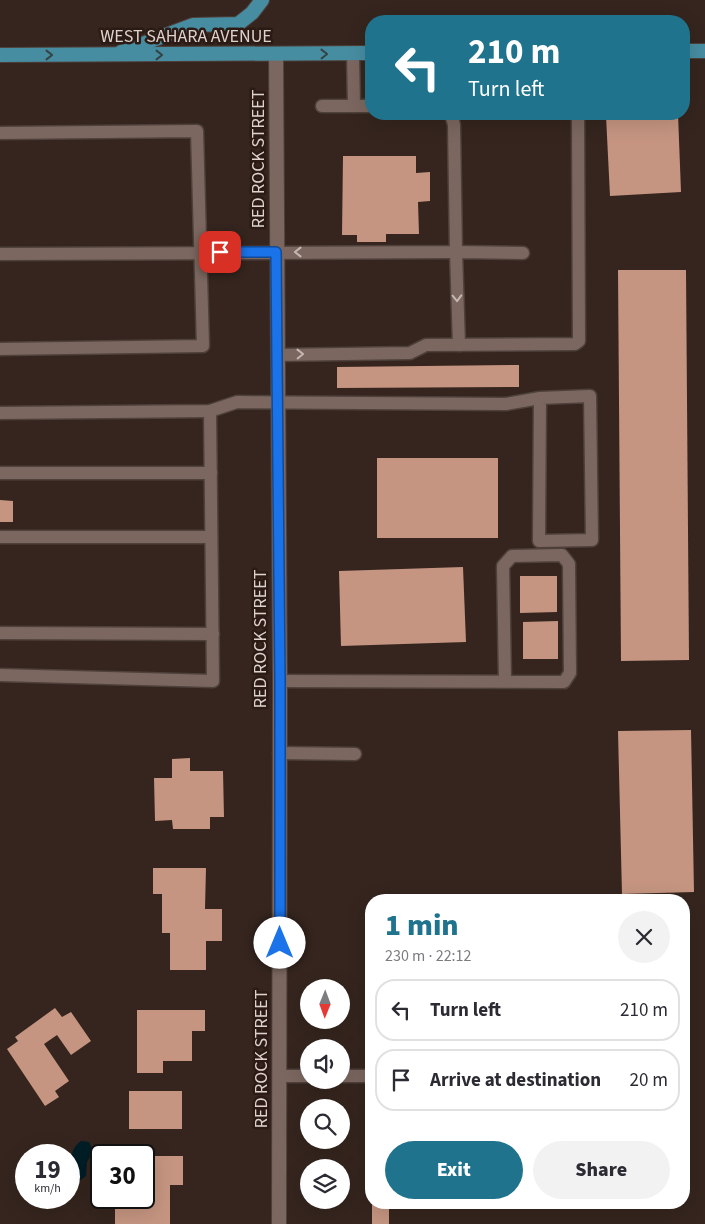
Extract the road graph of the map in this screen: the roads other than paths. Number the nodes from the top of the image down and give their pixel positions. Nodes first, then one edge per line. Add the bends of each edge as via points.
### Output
1 (262, 0) edge
2 (705, 51) edge
3 (690, 52) edge
4 (365, 53) edge
5 (353, 54) junction
6 (0, 55) edge
7 (110, 55) junction
8 (276, 55) junction
9 (322, 106) dead end
10 (354, 106) junction
11 (365, 106) edge
12 (453, 120) edge
13 (578, 120) edge
14 (0, 133) edge
15 (201, 252) junction
16 (276, 252) junction
17 (456, 252) junction
18 (0, 254) edge
19 (523, 254) dead end
20 (459, 345) junction
21 (0, 349) edge
22 (278, 354) junction
23 (540, 398) junction
24 (278, 403) junction
25 (210, 411) junction
26 (0, 413) edge
27 (0, 473) edge
28 (211, 473) junction
29 (0, 536) edge
30 (211, 537) junction
31 (0, 633) edge
32 (213, 634) junction
33 (0, 675) edge
34 (280, 681) junction
35 (505, 681) junction
36 (279, 753) junction
37 (355, 754) dead end
38 (280, 1076) junction
39 (300, 1076) edge
40 (350, 1076) edge
41 (365, 1076) edge
42 (279, 1224) edge

1 - 7 main road via 238,24 193,25
2 - 3 main road
4 - 5 main road, WEST SAHARA AVENUE
8 -> 5 main road, WEST SAHARA AVENUE
5 - 10 lane
6 -> 7 main road, WEST SAHARA AVENUE
7 -> 8 main road, WEST SAHARA AVENUE
8 - 16 street, RED ROCK STREET
9 - 10 lane
10 - 11 lane
12 - 17 lane
13 - 20 lane via 579,341 576,344
14 - 15 lane via 197,131
15 - 16 lane
15 - 18 lane
15 - 21 lane via 203,346
17 -> 16 lane
16 - 22 street, RED ROCK STREET
17 - 19 lane
17 -> 20 lane
22 -> 20 lane via 410,353 426,345
22 - 24 street, RED ROCK STREET
23 - 23 lane via 590,396 592,540 539,541
23 - 24 lane via 506,404
24 - 25 lane via 237,402
24 - 34 street, RED ROCK STREET
25 - 26 lane
25 - 28 lane
27 - 28 lane
28 - 30 lane
29 - 30 lane
30 - 32 lane
31 - 32 lane
32 - 33 lane via 213,681
34 - 35 lane
34 - 36 street, RED ROCK STREET
35 - 35 lane via 564,682 570,674 569,564 562,555 512,556 503,566
36 - 37 lane
36 - 38 street, RED ROCK STREET
38 - 39 lane
38 - 42 street, RED ROCK STREET
40 - 41 lane

